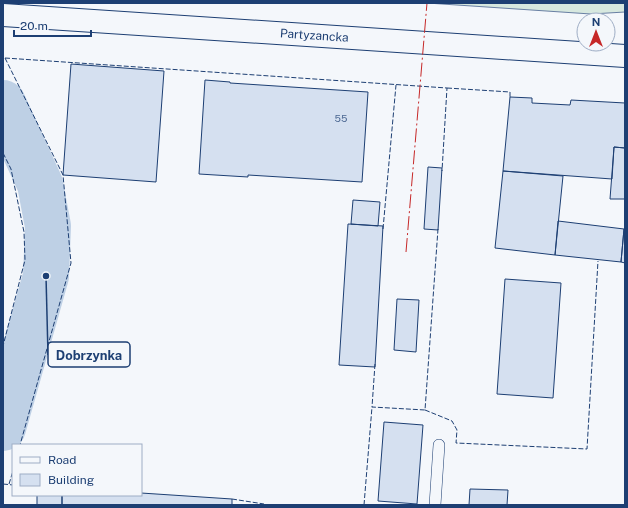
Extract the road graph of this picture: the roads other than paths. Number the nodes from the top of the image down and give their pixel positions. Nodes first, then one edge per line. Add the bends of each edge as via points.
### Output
1 (3, 15) edge
2 (625, 56) edge
3 (439, 445) dead end
4 (435, 505) edge

1 - 2 main road, Partyzancka
3 - 4 lane

